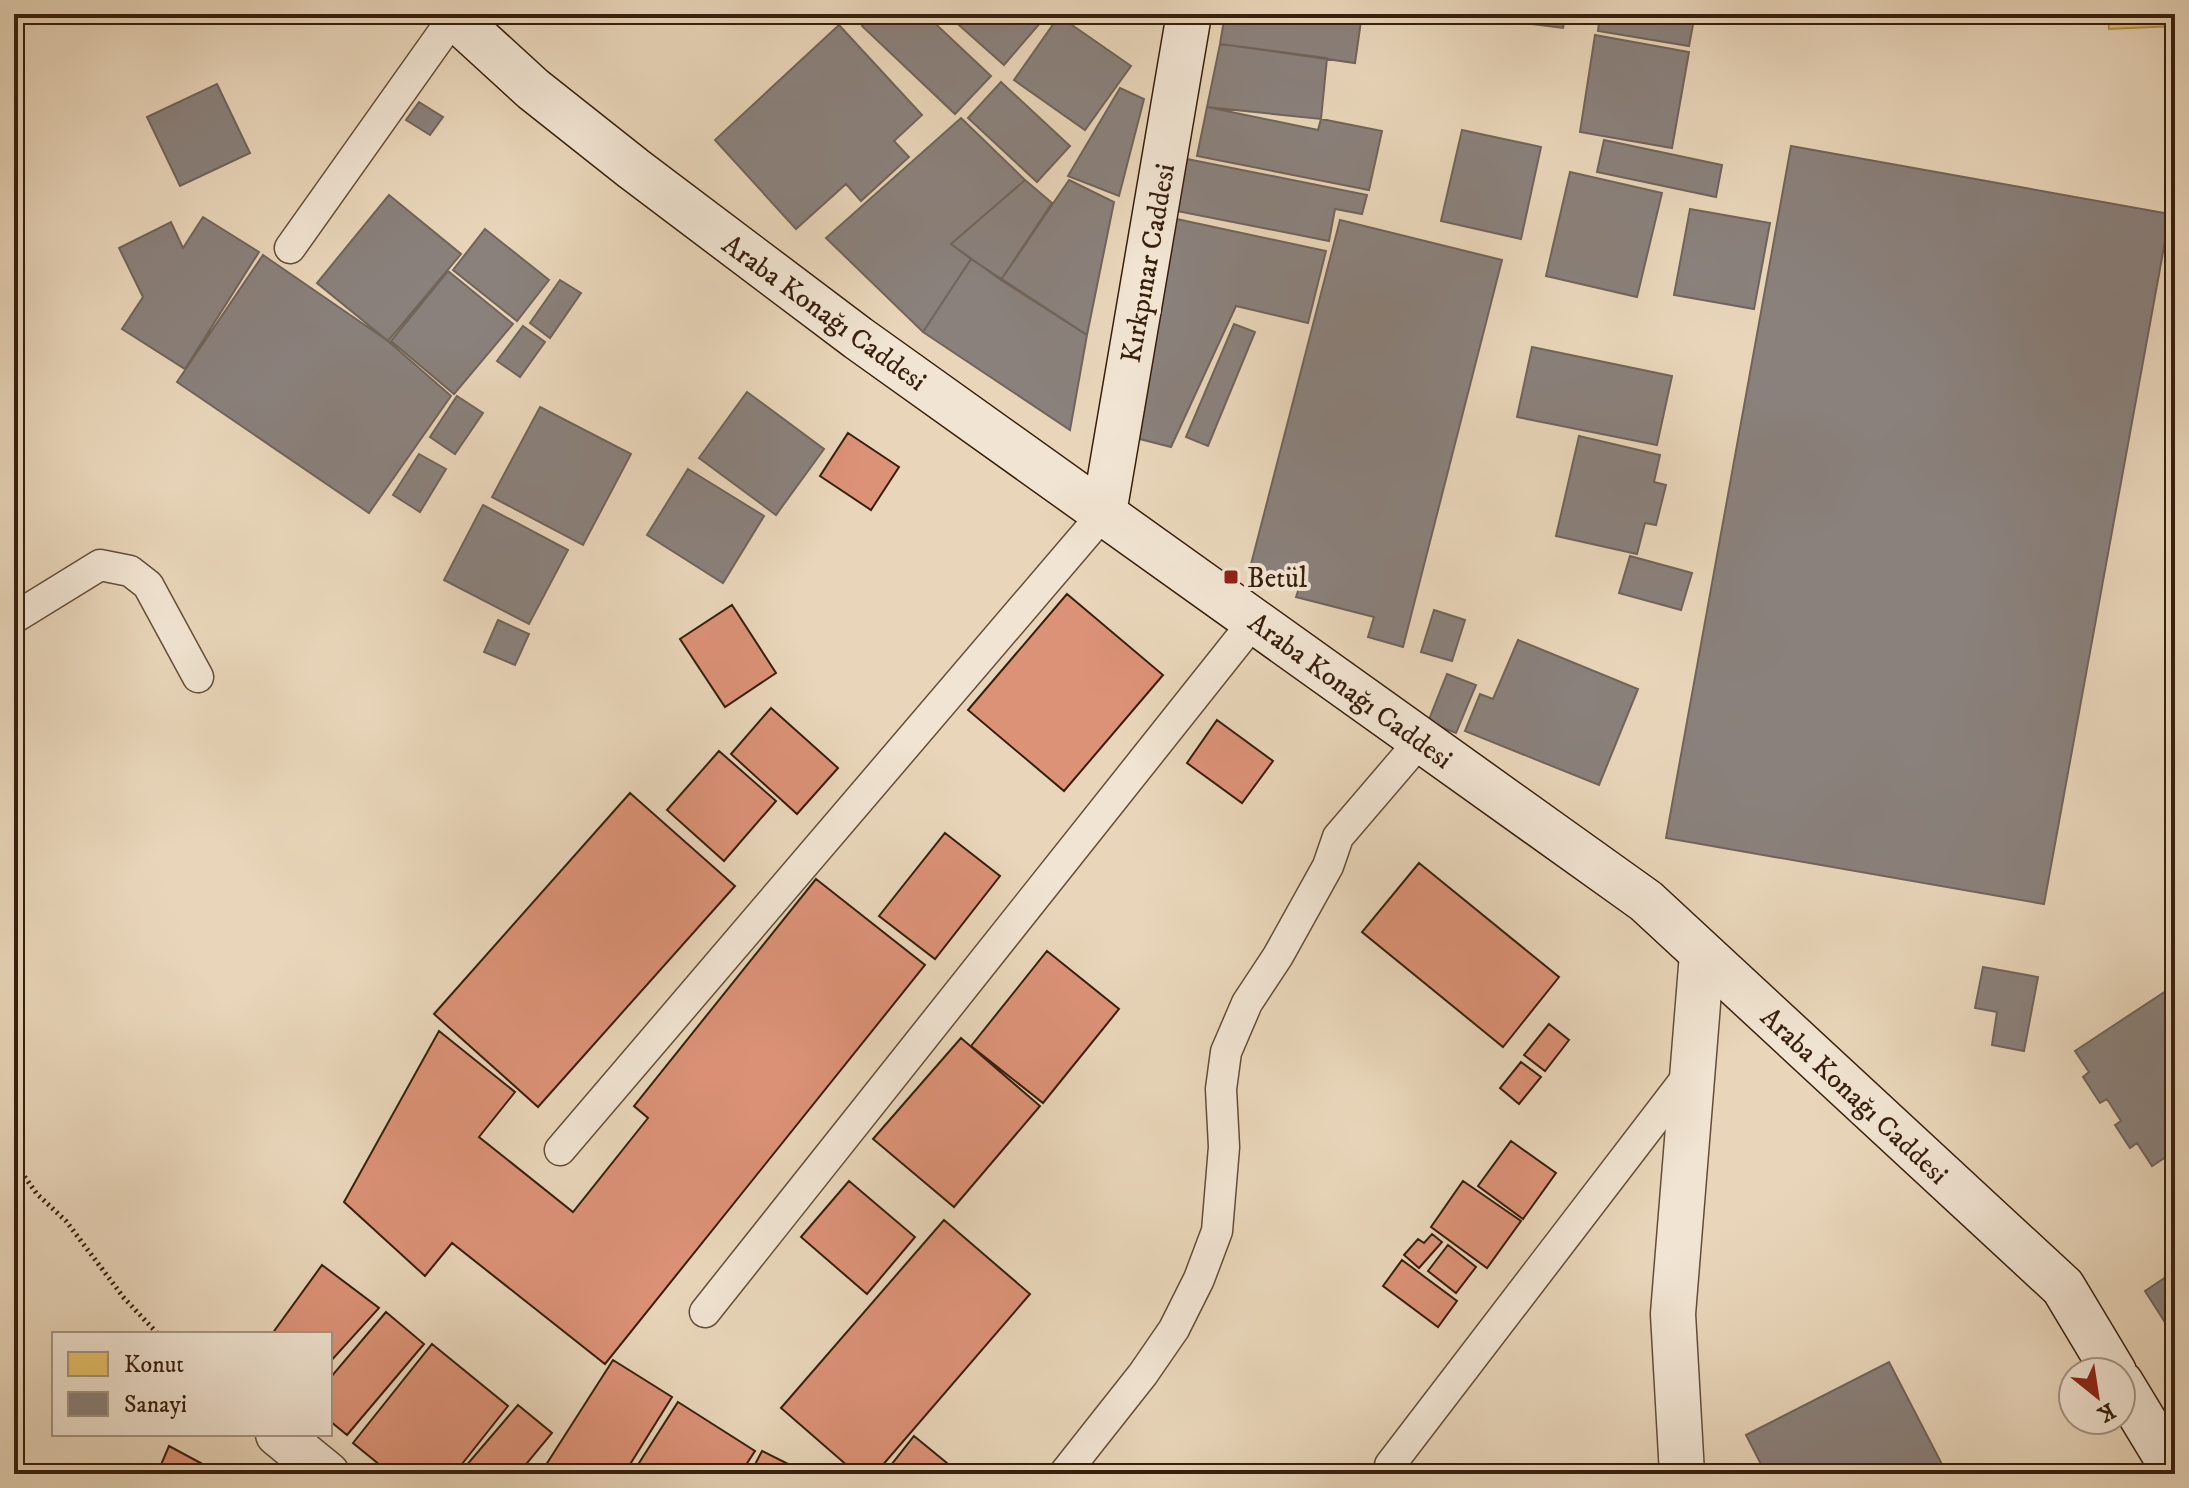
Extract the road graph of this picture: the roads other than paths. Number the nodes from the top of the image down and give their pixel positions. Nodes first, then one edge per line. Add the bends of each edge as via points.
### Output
1 (1189, 14) edge
2 (453, 15) edge
3 (290, 248) dead end
4 (1104, 513) junction
5 (14, 618) edge
6 (1255, 620) junction
7 (198, 677) dead end
8 (1421, 740) junction
9 (1702, 954) junction
10 (1693, 1070) junction
11 (560, 1150) dead end
12 (705, 1312) dead end
13 (2104, 1356) edge
14 (2137, 1409) edge
15 (280, 1436) edge
16 (1390, 1465) dead end
17 (2175, 1472) edge
18 (327, 1474) edge
19 (1064, 1474) edge
20 (1682, 1474) edge

1 - 4 main road, Kırkpınar Caddesi
2 - 3 lane
2 - 4 main road, Araba Konağı Caddesi via 533,89 634,169 858,338
4 - 6 main road, Araba Konağı Caddesi
4 - 11 lane
5 - 7 lane via 100,565 130,571 148,585
6 - 8 main road, Araba Konağı Caddesi
6 - 12 lane
8 - 9 main road, Araba Konağı Caddesi via 1646,901
8 - 19 lane via 1338,837 1321,879 1247,1003 1226,1052 1217,1231 1199,1279 1159,1351
9 - 10 main road
9 - 13 main road, Araba Konağı Caddesi via 2063,1287
10 - 16 lane
10 - 20 main road via 1673,1314
14 - 17 main road
15 - 18 main road

